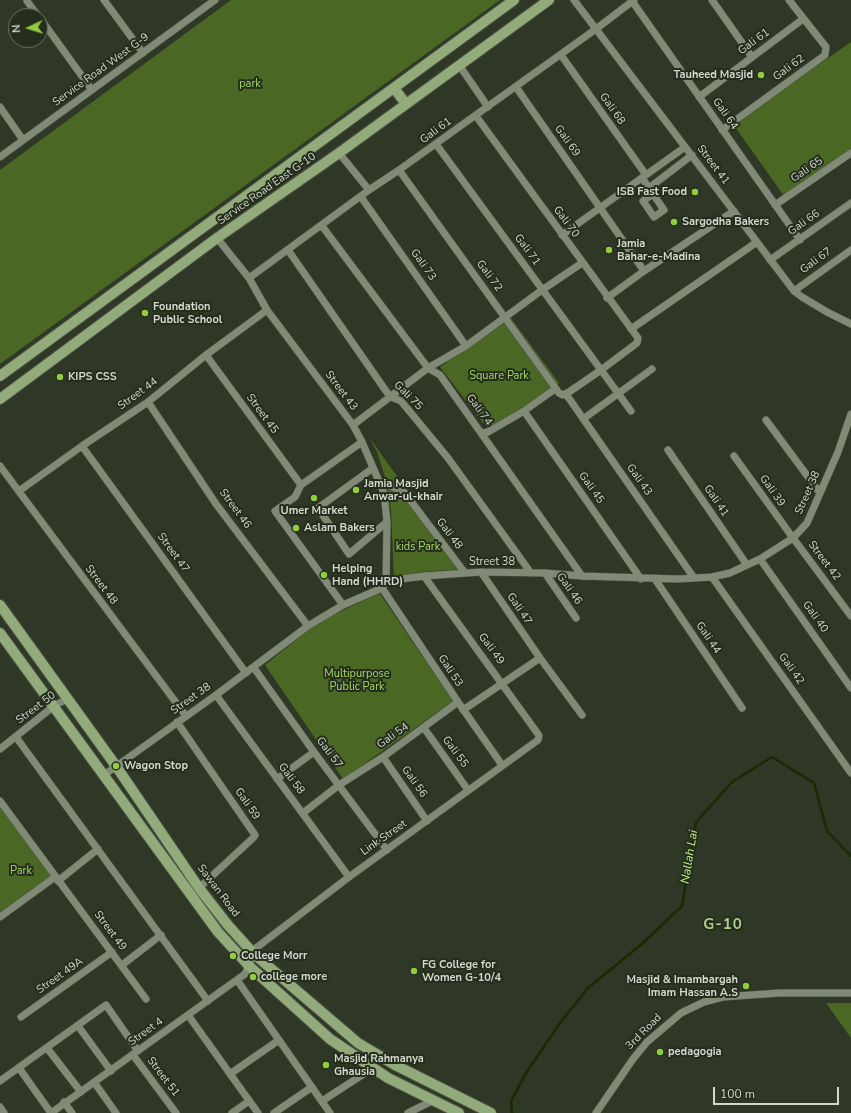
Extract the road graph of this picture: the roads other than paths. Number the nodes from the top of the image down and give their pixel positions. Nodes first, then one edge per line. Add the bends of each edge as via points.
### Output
1 (104, 0) edge
2 (213, 0) edge
3 (514, 0) edge
4 (549, 0) edge
5 (574, 0) edge
6 (712, 0) edge
7 (789, 0) edge
8 (633, 1) edge
9 (804, 20) junction
10 (48, 29) edge
11 (596, 29) junction
12 (143, 53) junction
13 (561, 55) junction
14 (752, 57) junction
15 (459, 65) junction
16 (516, 87) junction
17 (394, 88) junction
18 (92, 90) junction
19 (699, 96) junction
20 (406, 104) junction
21 (0, 107) edge
22 (488, 107) junction
23 (476, 116) junction
24 (722, 130) junction
25 (23, 140) junction
26 (436, 144) junction
27 (685, 147) junction
28 (339, 153) junction
29 (851, 154) edge
30 (692, 155) junction
31 (0, 157) edge
32 (399, 170) junction
33 (644, 176) junction
34 (369, 190) junction
35 (361, 197) junction
36 (851, 204) edge
37 (775, 205) junction
38 (600, 208) junction
39 (734, 211) junction
40 (322, 226) junction
41 (562, 235) junction
42 (217, 238) junction
43 (800, 240) junction
44 (757, 242) junction
45 (288, 250) junction
46 (851, 250) edge
47 (770, 260) junction
48 (582, 263) junction
49 (644, 271) junction
50 (249, 278) junction
51 (542, 290) junction
52 (794, 291) junction
53 (608, 298) junction
54 (267, 310) junction
55 (504, 317) junction
56 (851, 324) edge
57 (631, 329) junction
58 (466, 346) junction
59 (206, 355) junction
60 (428, 368) junction
61 (652, 369) dead end
62 (601, 370) junction
63 (0, 376) edge
64 (561, 392) junction
65 (618, 394) junction
66 (391, 397) junction
67 (0, 399) edge
68 (148, 402) junction
69 (524, 411) junction
70 (631, 411) dead end
71 (851, 414) edge
72 (583, 419) junction
73 (766, 420) dead end
74 (353, 425) junction
75 (482, 433) junction
76 (362, 442) junction
77 (82, 446) junction
78 (668, 450) dead end
79 (734, 456) dead end
80 (0, 466) edge
81 (373, 468) junction
82 (379, 481) junction
83 (301, 485) junction
84 (19, 491) junction
85 (820, 493) junction
86 (387, 522) junction
87 (793, 538) junction
88 (760, 559) junction
89 (747, 566) junction
90 (464, 572) junction
91 (481, 572) junction
92 (531, 573) junction
93 (544, 573) junction
94 (424, 576) junction
95 (582, 576) junction
96 (712, 577) junction
97 (641, 578) junction
98 (694, 578) junction
99 (655, 579) junction
100 (384, 585) junction
101 (0, 605) edge
102 (342, 605) junction
103 (851, 616) edge
104 (576, 618) dead end
105 (308, 626) junction
106 (0, 633) edge
107 (540, 658) junction
108 (254, 668) junction
109 (246, 673) junction
110 (502, 684) junction
111 (851, 688) edge
112 (216, 695) junction
113 (67, 699) junction
114 (458, 702) junction
115 (54, 706) junction
116 (742, 708) dead end
117 (463, 710) junction
118 (582, 715) dead end
119 (186, 716) junction
120 (178, 722) junction
121 (424, 728) junction
122 (539, 736) joint
123 (16, 737) junction
124 (0, 749) edge
125 (314, 752) junction
126 (383, 757) junction
127 (502, 765) junction
128 (116, 766) junction
129 (851, 773) edge
130 (104, 775) junction
131 (277, 779) junction
132 (339, 785) junction
133 (468, 790) junction
134 (0, 801) edge
135 (303, 812) junction
136 (427, 821) junction
137 (98, 849) junction
138 (387, 850) junction
139 (349, 876) junction
140 (57, 879) junction
141 (199, 888) junction
142 (0, 917) edge
143 (161, 935) junction
144 (112, 952) junction
145 (254, 954) junction
146 (122, 965) junction
147 (250, 966) junction
148 (237, 980) junction
149 (851, 993) edge
150 (146, 1000) dead end
151 (208, 1001) junction
152 (188, 1015) junction
153 (21, 1017) dead end
154 (78, 1026) junction
155 (279, 1040) junction
156 (47, 1048) junction
157 (135, 1053) junction
158 (19, 1068) junction
159 (372, 1068) junction
160 (111, 1071) junction
161 (230, 1074) junction
162 (0, 1081) edge
163 (94, 1082) junction
164 (312, 1087) junction
165 (81, 1092) junction
166 (249, 1101) junction
167 (322, 1101) junction
168 (432, 1101) junction
169 (64, 1102) junction
170 (0, 1107) edge
171 (174, 1112) edge
172 (4, 1113) edge
173 (51, 1113) edge
174 (72, 1113) edge
175 (116, 1113) edge
176 (232, 1113) edge
177 (258, 1113) edge
178 (274, 1113) edge
179 (330, 1113) edge
180 (408, 1113) edge
181 (459, 1113) edge
182 (491, 1113) edge
183 (596, 1113) edge

1 - 12 street
2 - 12 street, Service Road West G-9
3 - 17 main road, Service Road East G-10
4 - 15 main road, Service Road East G-10
5 - 11 street, Street 41
6 - 14 street
7 - 9 street
8 - 11 street, Gali 61
8 - 19 street, Gali 64
9 - 14 street, Gali 61
9 - 24 street, Gali 62 via 826,47 826,55
10 - 18 street
11 - 13 street, Gali 61
11 - 27 street, Street 41
12 - 18 street, Service Road West G-9
13 - 16 street, Gali 61
13 - 33 street, Gali 68
14 - 19 street, Gali 61
15 - 20 main road, Service Road East G-10
15 - 22 street
16 - 22 street, Gali 61
16 - 38 street, Gali 69
17 - 20 main road
17 - 63 main road, Service Road East G-10
18 - 25 street, Service Road West G-9
19 - 24 street, Gali 64
20 - 28 main road, Service Road East G-10
21 - 25 street
22 - 23 street, Gali 61
23 - 26 street, Gali 61
23 - 41 street, Gali 70
24 - 37 street, Gali 64
25 - 31 street, Service Road West G-9
26 - 32 street, Gali 61
26 - 51 street, Gali 71
27 - 30 street, Street 41
27 - 33 street
28 - 34 street
28 - 42 main road, Service Road East G-10
29 - 37 street, Gali 65
30 - 33 street, Gali 68 via 651,191
30 - 39 street, Street 41
32 - 34 street, Gali 61
32 - 55 street, Gali 72
33 - 38 street
34 - 35 street, Gali 61
35 - 40 street, Gali 61
35 - 58 street, Gali 73
36 - 43 street, Gali 66
37 - 43 street, Gali 64
38 - 41 street
38 - 49 street, Gali 69
39 - 44 street, Street 41
39 - 49 street
40 - 45 street, Gali 61
40 - 60 street, Gali 74
41 - 48 street, Gali 70
42 - 50 street, Street 43
42 - 67 main road, Service Road East G-10
43 - 47 street, Gali 66
44 - 47 street, Street 41
44 - 57 street
45 - 50 street, Gali 61
45 - 66 street, Gali 75
46 - 52 street, Gali 67
47 - 52 street, Street 41
48 - 51 street
48 - 53 street, Gali 70
49 - 53 street
50 - 54 street, Street 43
51 - 55 street
51 - 62 street, Gali 71
52 - 56 street, Street 41
53 - 57 street, Gali 70
54 - 59 street, Street 44
54 - 74 street, Street 43
55 - 58 street
55 - 64 street, Gali 72
57 - 62 street, Gali 70 via 638,343
58 - 60 street
59 - 68 street, Street 44
59 - 83 street, Street 45
60 - 66 street
60 - 75 street, Gali 74 via 440,375
61 - 65 street
62 - 64 street
62 - 65 street, Gali 71
64 - 69 street
64 - 72 street, Gali 43
65 - 70 street, Gali 71
65 - 72 street
66 - 74 street
66 - 92 street, Gali 75 via 401,401 448,458
68 - 77 street, Street 44
68 - 105 street, Street 46 via 216,504
69 - 75 street
69 - 97 street, Gali 45
71 - 85 street, Street 38
72 - 98 street, Gali 43
73 - 85 street
74 - 76 street, Street 43
75 - 95 street, Gali 74
76 - 81 street, Street 43
76 - 83 street
77 - 84 street, Street 44
77 - 109 street, Street 47
78 - 89 street, Gali 41
79 - 87 street, Gali 39
80 - 84 street, Street 48
81 - 82 street, Street 43
81 - 86 street via 318,508 349,554
82 - 86 street, Street 43 via 384,493
82 - 90 street, Gali 48 via 404,492
83 - 102 street via 295,497 275,510
84 - 119 street, Street 48
85 - 87 street, Street 38 via 807,523
86 - 100 street, Street 43
87 - 88 street, Street 38
87 - 103 street, Street 42
88 - 89 street, Street 38
88 - 111 street, Gali 40
89 - 96 street, Street 38
90 - 91 street, Street 38
90 - 94 street, Street 38
91 - 92 street, Street 38
91 - 107 street, Gali 47
92 - 93 street, Street 38
93 - 95 street, Street 38
93 - 104 street, Gali 46
94 - 100 street, Street 38
94 - 110 street, Gali 49
95 - 97 street, Street 38
96 - 98 street, Street 38
96 - 129 street, Gali 42
97 - 99 street, Street 38
98 - 99 street, Street 38
99 - 116 street, Gali 44
100 - 102 street, Street 38
100 - 114 street, Gali 53
101 - 113 main road, Sawan Road
102 - 105 street, Street 38
105 - 108 street, Street 38
106 - 115 main road
107 - 110 street
107 - 118 street, Gali 47
108 - 109 street, Street 38
108 - 125 street, Gali 57
109 - 112 street, Street 38
110 - 117 street
110 - 122 street, Gali 49
112 - 119 street, Street 38
112 - 131 street, Gali 58
113 - 115 street, Street 50
113 - 128 main road, Sawan Road
114 - 117 street, Gali 53
114 - 121 street, Gali 54
115 - 123 street, Street 50
115 - 130 main road
117 - 127 street, Gali 53
119 - 120 street, Street 38
120 - 128 street, Street 38
120 - 141 street, Gali 59 via 255,835
121 - 126 street, Gali 54
121 - 133 street, Gali 55
122 - 127 street, Link Street via 538,740
123 - 124 street, Street 50
123 - 137 street
125 - 131 street
125 - 132 street, Gali 57
126 - 132 street, Gali 54
126 - 136 street, Gali 56
127 - 133 street, Link Street
128 - 130 street, Street 38
128 - 141 main road, Sawan Road
130 - 147 main road via 218,932
131 - 135 street, Gali 58
132 - 135 street, Gali 54
132 - 138 street, Gali 57
133 - 136 street, Link Street
134 - 140 street, Street 49
135 - 139 street, Gali 58
136 - 138 street, Link Street
137 - 140 street
137 - 143 street
138 - 139 street, Link Street
139 - 145 street, Link Street via 256,948
140 - 142 street
140 - 144 street, Street 49
141 - 145 main road, Sawan Road
143 - 146 street
143 - 151 street
144 - 146 street, Street 49
144 - 153 street, Street 49A
145 - 147 street, Link Street
145 - 182 main road, Sawan Road via 358,1043 395,1065
146 - 150 street, Street 49
147 - 148 street, Street 4
147 - 159 main road via 330,1039
148 - 151 street, Street 4
148 - 155 street
149 - 183 street, 3rd Road via 723,997 681,1012 647,1042
151 - 152 street, Street 4
152 - 157 street, Street 4
152 - 161 street
154 - 156 street
154 - 157 street, Street 51 via 106,1005
154 - 160 street
155 - 161 street
155 - 164 street
156 - 158 street
156 - 165 street
157 - 160 street, Street 4
157 - 171 street, Street 51
158 - 162 street
158 - 173 street
159 - 167 street
159 - 168 main road
160 - 163 street, Street 4
161 - 166 street
163 - 165 street, Street 4
163 - 175 street
164 - 167 street
164 - 178 street
165 - 169 street, Street 4
166 - 176 street
166 - 177 street
167 - 179 street
168 - 180 street
168 - 181 main road
169 - 173 street, Street 4
169 - 174 street
170 - 172 street

